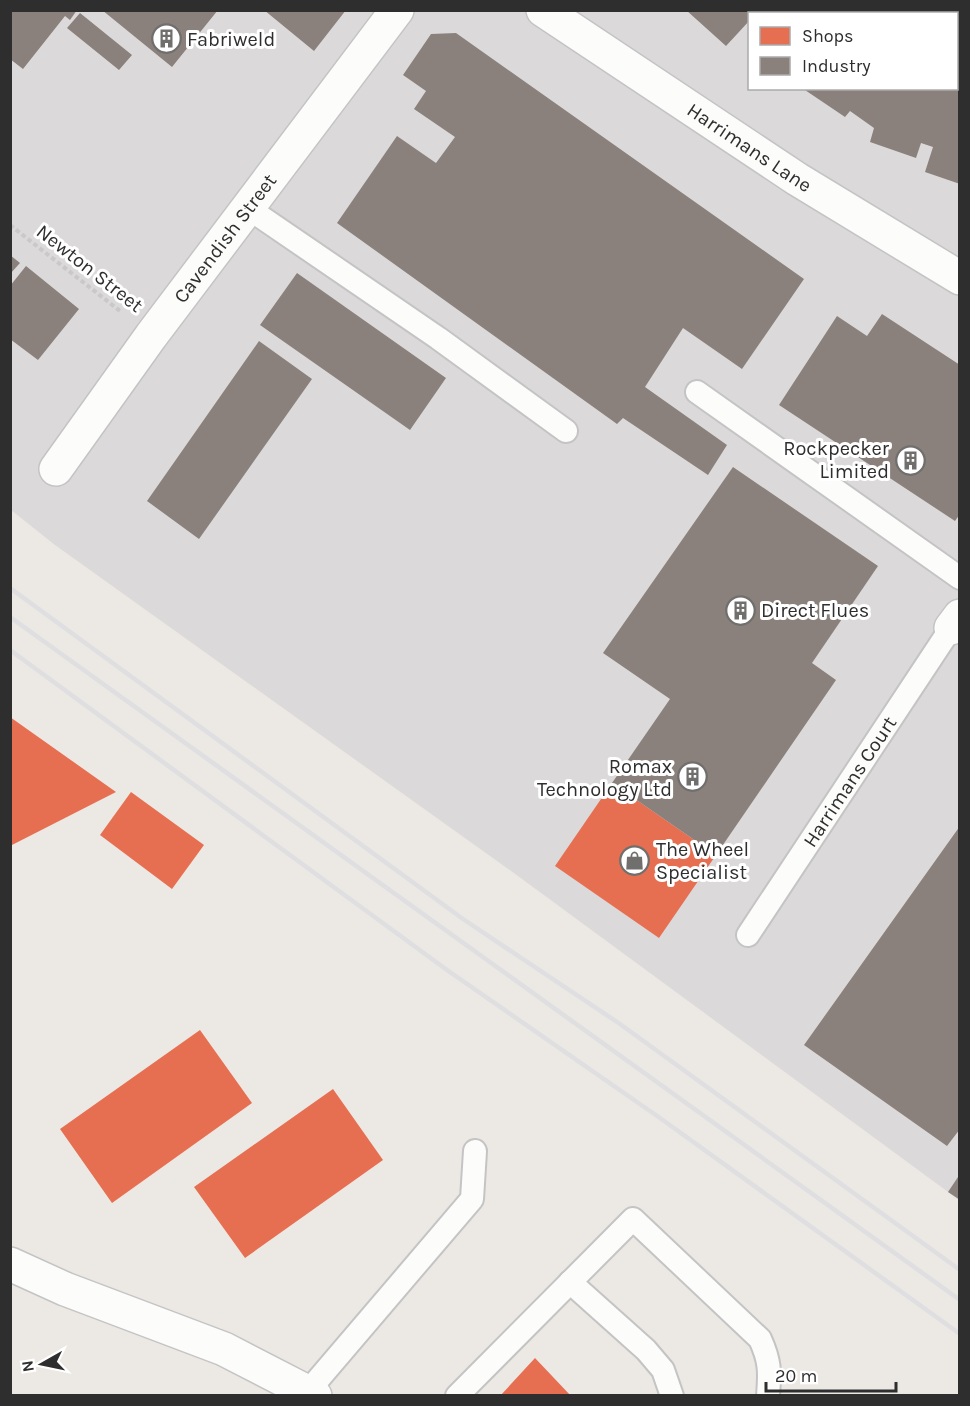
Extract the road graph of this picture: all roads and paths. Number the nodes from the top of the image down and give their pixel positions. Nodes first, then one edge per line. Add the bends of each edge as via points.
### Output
1 (397, 10) edge
2 (543, 10) edge
3 (248, 208) junction
4 (10, 225) edge
5 (960, 278) edge
6 (151, 336) junction
7 (697, 392) dead end
8 (566, 431) dead end
9 (56, 469) dead end
10 (960, 578) edge
11 (955, 622) edge
12 (748, 935) dead end
13 (476, 1152) dead end
14 (10, 1264) edge
15 (570, 1282) junction
16 (309, 1394) edge
17 (457, 1395) edge
18 (672, 1395) edge
19 (768, 1395) edge

1 - 3 street, Cavendish Street
2 - 5 street, Harrimans Lane via 797,180
3 - 6 street, Cavendish Street
3 - 8 lane
4 - 6 path, Newton Street
6 - 9 street, Cavendish Street
7 - 10 lane
11 - 12 lane, Harrimans Court
13 - 16 lane via 472,1198
14 - 16 street via 65,1289 224,1348
15 - 17 lane
15 - 18 lane via 646,1350 663,1370
15 - 19 lane via 633,1219 760,1338 768,1357

